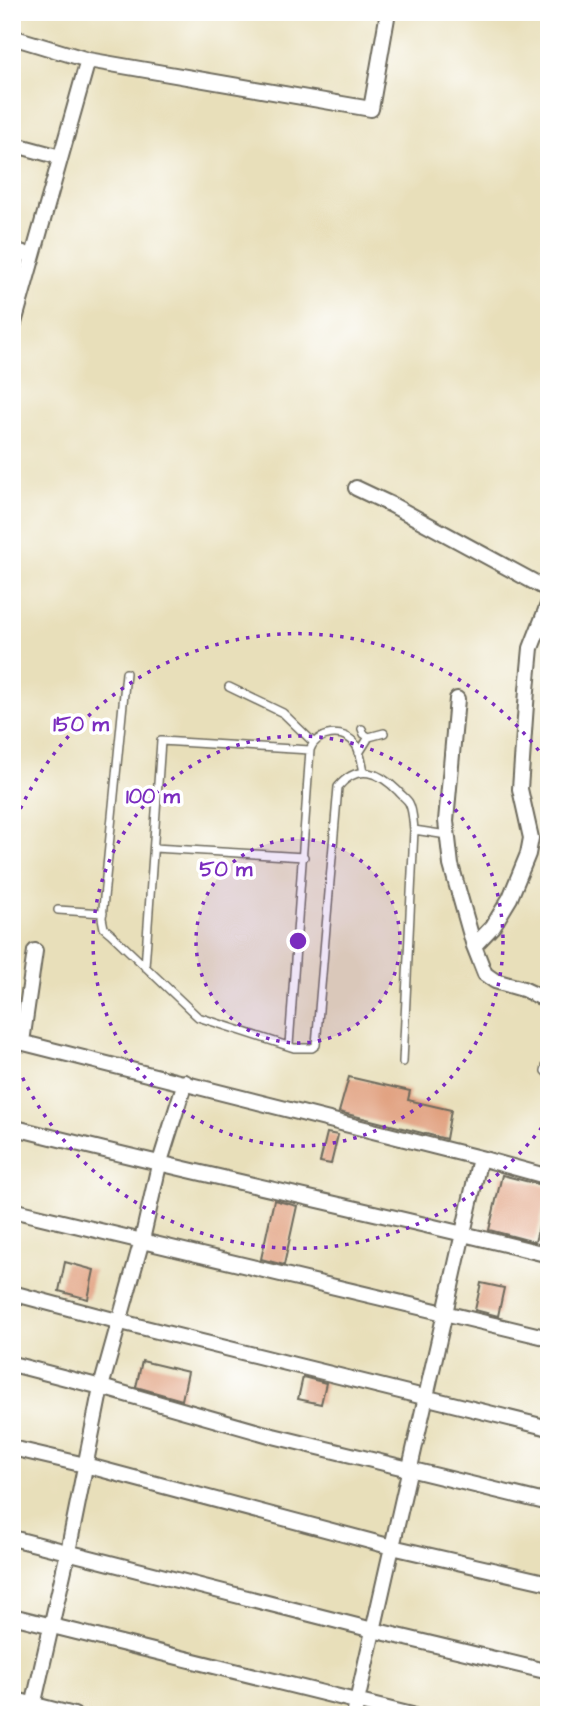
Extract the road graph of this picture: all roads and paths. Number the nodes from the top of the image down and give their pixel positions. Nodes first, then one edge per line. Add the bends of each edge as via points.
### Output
1 (388, 12) edge
2 (12, 37) edge
3 (88, 61) junction
4 (12, 144) edge
5 (60, 157) junction
6 (12, 249) edge
7 (32, 256) junction
8 (13, 323) edge
9 (356, 488) dead end
10 (549, 594) edge
11 (549, 602) edge
12 (126, 673) dead end
13 (229, 687) dead end
14 (457, 699) dead end
15 (362, 729) dead end
16 (384, 733) dead end
17 (369, 737) junction
18 (311, 746) junction
19 (359, 753) junction
20 (364, 772) junction
21 (414, 830) junction
22 (448, 835) junction
23 (154, 848) junction
24 (304, 857) junction
25 (58, 909) dead end
26 (103, 913) junction
27 (474, 946) junction
28 (35, 951) dead end
29 (145, 967) junction
30 (549, 1001) edge
31 (17, 1041) edge
32 (289, 1045) junction
33 (549, 1056) edge
34 (403, 1062) dead end
35 (549, 1075) edge
36 (184, 1082) junction
37 (12, 1127) edge
38 (480, 1158) junction
39 (159, 1165) junction
40 (549, 1177) edge
41 (12, 1210) edge
42 (463, 1233) junction
43 (142, 1240) junction
44 (549, 1255) edge
45 (12, 1293) edge
46 (444, 1315) junction
47 (121, 1322) junction
48 (549, 1338) edge
49 (12, 1364) edge
50 (102, 1387) junction
51 (426, 1396) junction
52 (549, 1428) edge
53 (12, 1448) edge
54 (86, 1465) junction
55 (410, 1468) junction
56 (549, 1503) edge
57 (12, 1538) edge
58 (392, 1547) junction
59 (68, 1552) junction
60 (549, 1583) edge
61 (12, 1616) edge
62 (50, 1625) junction
63 (373, 1630) junction
64 (549, 1672) edge
65 (12, 1699) edge
66 (356, 1707) edge
67 (32, 1710) edge
68 (74, 1715) edge
69 (412, 1715) edge

1 - 3 street via 371,109
2 - 3 street
3 - 5 street
4 - 5 street
5 - 7 street
6 - 7 street
7 - 8 street
9 - 10 street
11 - 27 street via 531,648 527,690 520,789 531,838 528,854 510,898
12 - 26 lane
13 - 18 lane via 283,713
14 - 22 street
15 - 17 lane
16 - 17 lane
17 - 19 lane
18 - 19 lane via 321,736 334,734 346,737
18 - 23 lane via 161,741
18 - 24 lane
19 - 20 lane
20 - 21 lane via 379,775 410,804
20 - 32 lane via 345,778 338,787 316,1045 307,1049
21 - 22 lane
21 - 34 lane
22 - 27 street via 451,865
23 - 24 lane
23 - 29 lane
24 - 32 lane
25 - 26 lane
26 - 29 lane via 104,928
27 - 30 street via 485,974
28 - 31 street
29 - 32 lane via 198,1017
31 - 36 street
33 - 35 lane via 545,1066
36 - 38 street
36 - 39 street
37 - 39 street
38 - 40 street
38 - 42 street
39 - 42 street
39 - 43 street
41 - 43 street
42 - 44 street
42 - 46 street
43 - 46 street
43 - 47 street
45 - 47 street
46 - 48 street
46 - 51 street
47 - 50 street
47 - 51 street
49 - 50 street
50 - 54 street
50 - 55 street via 273,1436
51 - 52 street
51 - 55 street
53 - 54 street
54 - 58 street
54 - 59 street
55 - 56 street
55 - 58 street
57 - 59 street
58 - 60 street
58 - 63 street
59 - 62 street
59 - 63 street
61 - 62 street
62 - 66 street
62 - 67 street
63 - 64 street
63 - 66 street
65 - 67 street
66 - 69 street
67 - 68 street

